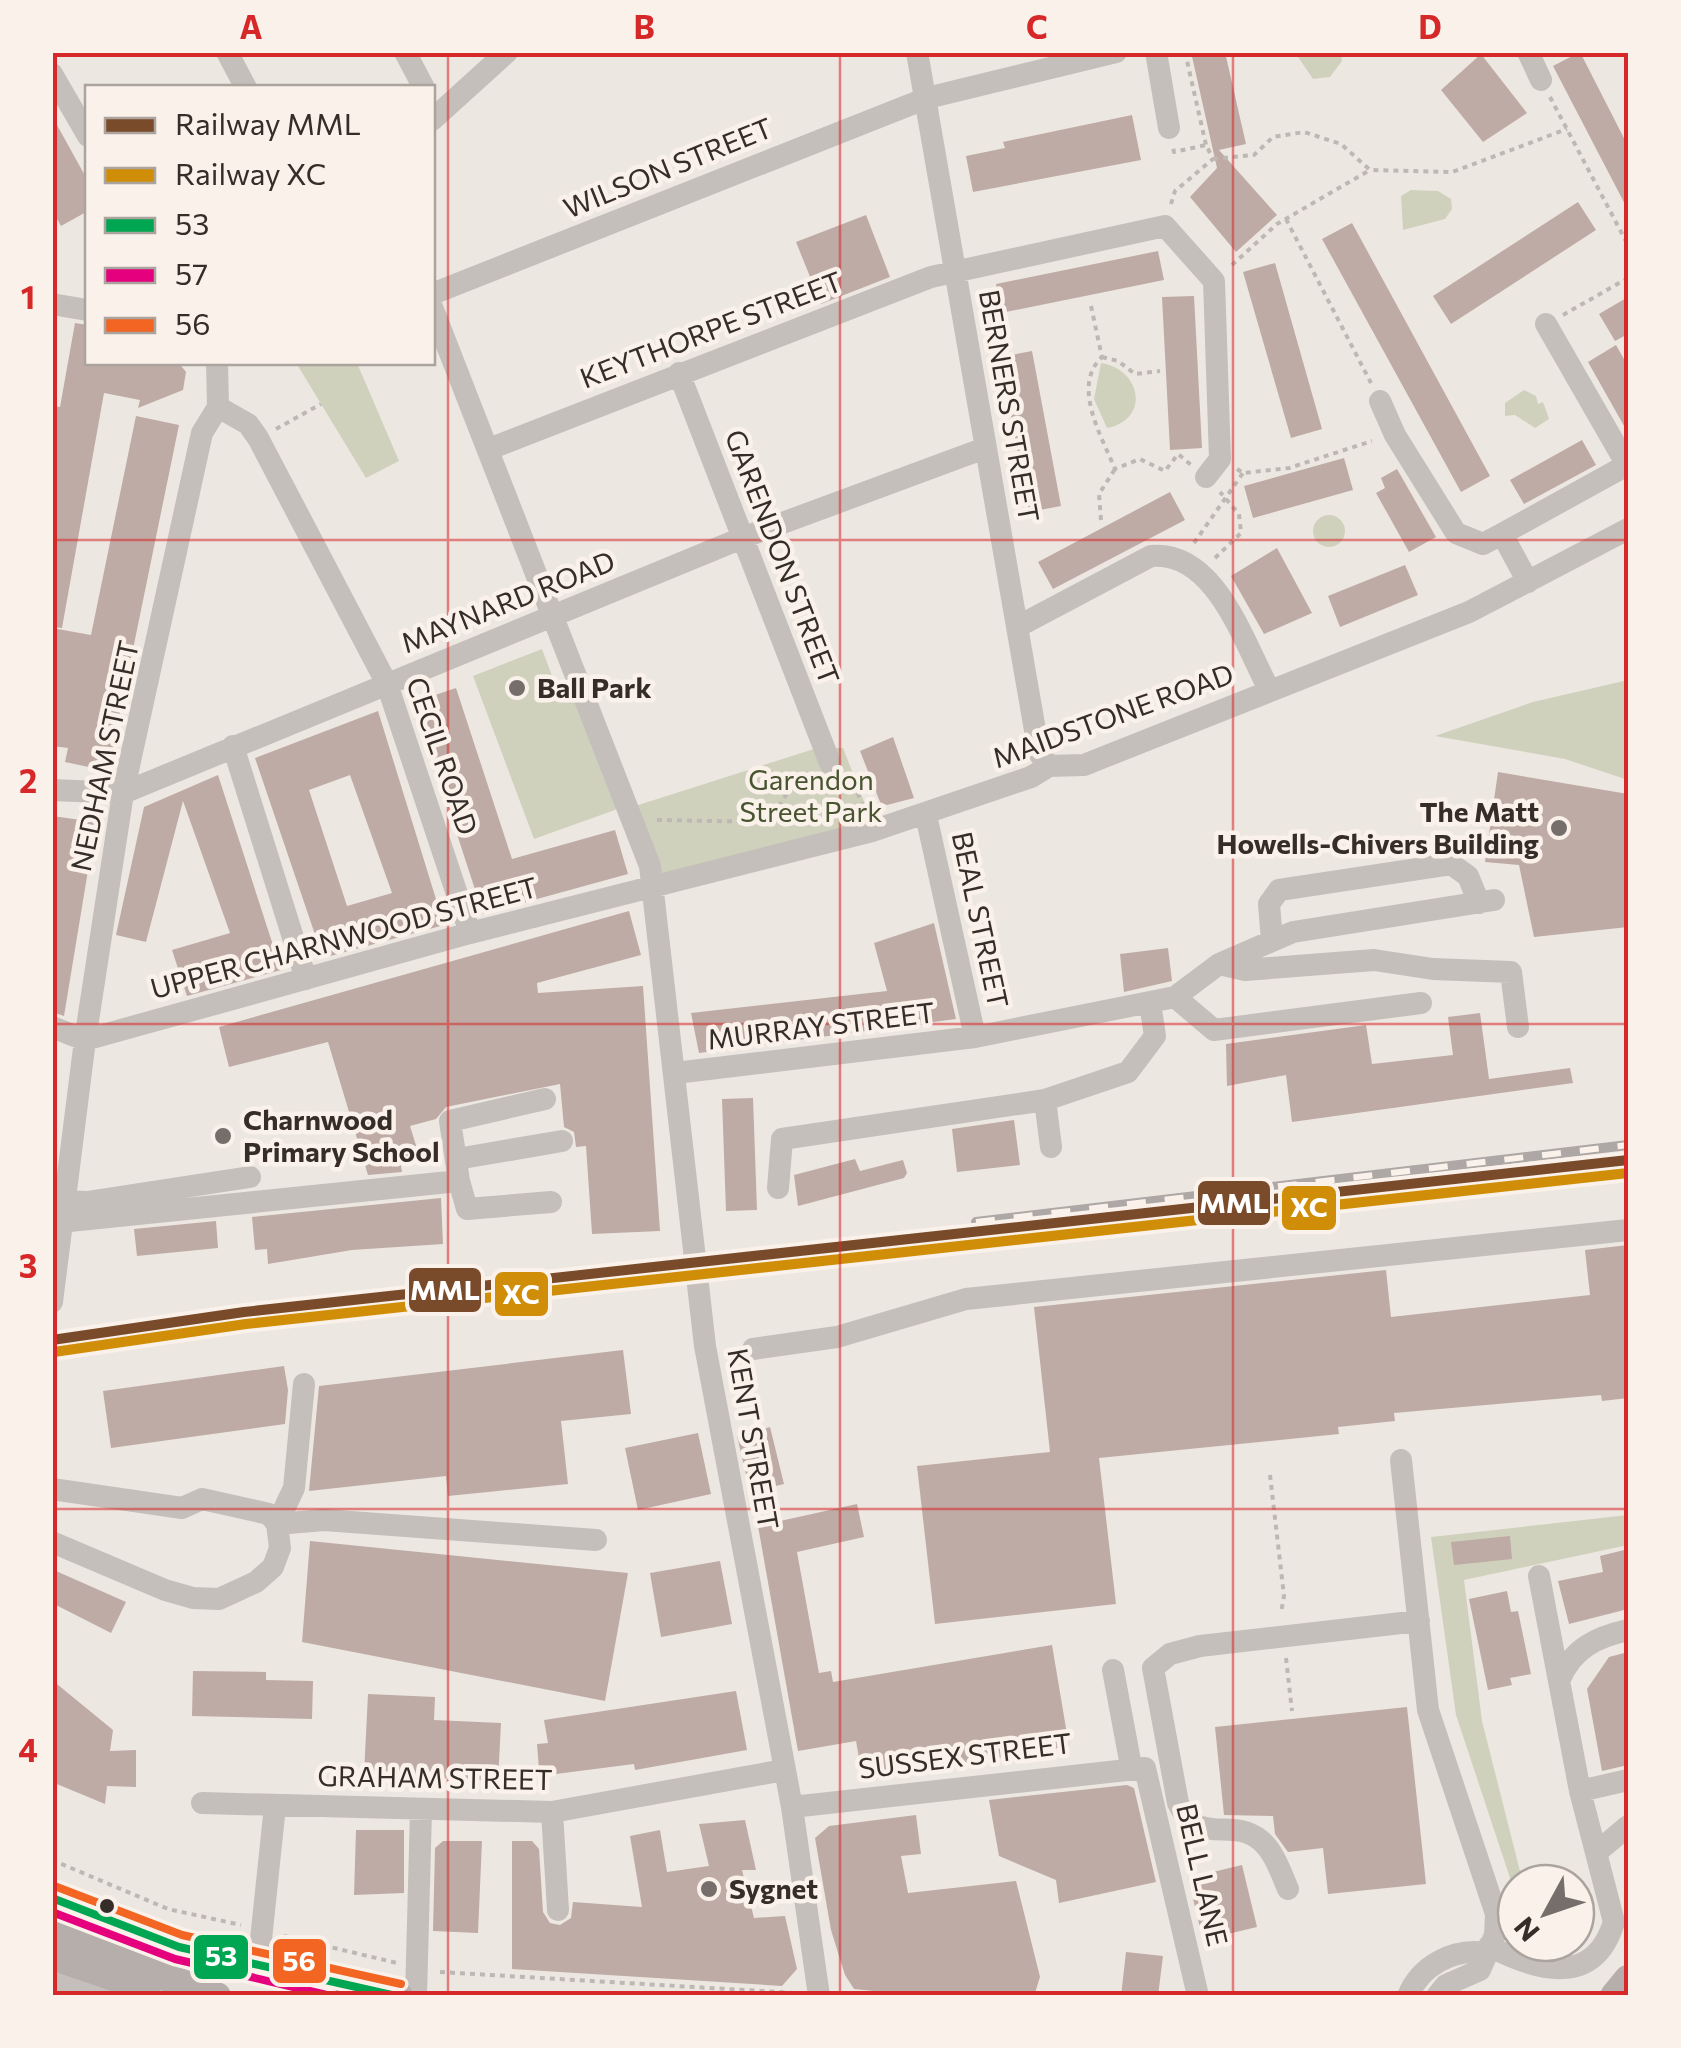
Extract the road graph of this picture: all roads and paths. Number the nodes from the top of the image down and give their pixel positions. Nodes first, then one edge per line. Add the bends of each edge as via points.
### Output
1 (227, 52) edge
2 (406, 52) edge
3 (507, 52) edge
4 (917, 52) edge
5 (1116, 52) edge
6 (1156, 52) edge
7 (1186, 52) edge
8 (1528, 52) edge
9 (52, 74) edge
10 (1541, 80) joint
11 (244, 85) edge
12 (422, 85) edge
13 (927, 98) junction
14 (435, 112) edge
15 (1170, 128) joint
16 (1568, 129) junction
17 (85, 131) edge
18 (1206, 146) junction
19 (1213, 158) junction
20 (1370, 170) junction
21 (1286, 219) junction
22 (1166, 226) junction
23 (1628, 245) edge
24 (956, 272) junction
25 (1628, 278) edge
26 (1214, 281) junction
27 (435, 293) edge
28 (52, 304) edge
29 (1091, 306) dead end
30 (85, 310) edge
31 (435, 314) edge
32 (1546, 324) joint
33 (1102, 357) junction
34 (217, 365) edge
35 (1160, 371) dead end
36 (679, 373) junction
37 (1380, 401) joint
38 (321, 404) dead end
39 (218, 407) junction
40 (1395, 435) junction
41 (258, 438) junction
42 (985, 448) junction
43 (489, 449) junction
44 (1213, 468) junction
45 (1114, 469) junction
46 (1243, 473) junction
47 (1227, 500) junction
48 (1101, 520) dead end
49 (1628, 529) edge
50 (1502, 534) junction
51 (742, 538) junction
52 (1192, 565) junction
53 (1528, 582) junction
54 (554, 615) junction
55 (1017, 627) junction
56 (388, 684) junction
57 (1270, 691) junction
58 (233, 746) junction
59 (830, 763) junction
60 (1049, 766) junction
61 (52, 790) edge
62 (124, 793) junction
63 (926, 815) junction
64 (636, 826) junction
65 (872, 831) junction
66 (654, 890) junction
67 (470, 933) junction
68 (1272, 941) junction
69 (1219, 964) junction
70 (306, 979) junction
71 (1174, 998) junction
72 (1150, 1003) junction
73 (1422, 1003) dead end
74 (52, 1026) edge
75 (1518, 1027) dead end
76 (975, 1037) junction
77 (85, 1040) junction
78 (675, 1074) junction
79 (545, 1099) dead end
80 (1045, 1100) junction
81 (562, 1141) dead end
82 (1051, 1147) dead end
83 (458, 1170) junction
84 (250, 1177) dead end
85 (778, 1188) dead end
86 (551, 1202) dead end
87 (61, 1212) junction
88 (1628, 1230) edge
89 (52, 1302) edge
90 (753, 1349) dead end
91 (304, 1384) dead end
92 (1401, 1460) dead end
93 (1270, 1474) dead end
94 (59, 1490) edge
95 (277, 1524) junction
96 (596, 1540) dead end
97 (52, 1542) edge
98 (1539, 1576) dead end
99 (1419, 1621) junction
100 (1628, 1630) edge
101 (1283, 1636) junction
102 (1113, 1670) dead end
103 (1560, 1679) junction
104 (1292, 1711) dead end
105 (1138, 1767) junction
106 (784, 1770) junction
107 (1628, 1780) edge
108 (1580, 1791) junction
109 (202, 1803) dead end
110 (275, 1806) junction
111 (792, 1806) junction
112 (421, 1811) junction
113 (552, 1812) junction
114 (1628, 1826) edge
115 (1596, 1852) junction
116 (1288, 1889) dead end
117 (52, 1898) edge
118 (558, 1910) dead end
119 (52, 1934) edge
120 (1487, 1950) junction
121 (52, 1956) edge
122 (258, 1968) junction
123 (1628, 1979) edge
124 (52, 1983) edge
125 (168, 1996) edge
126 (218, 1996) edge
127 (400, 1996) edge
128 (416, 1996) edge
129 (819, 1996) edge
130 (1198, 1996) edge
131 (1408, 1996) edge
132 (1437, 1996) edge
133 (1614, 1996) edge

1 - 11 street
2 - 12 street
3 - 14 street
4 - 13 street, BERNERS STREET
5 - 13 street, WILSON STREET
6 - 15 street
7 - 18 path
8 - 10 street
9 - 17 street
10 - 16 path
13 - 24 street, BERNERS STREET
13 - 27 street, WILSON STREET
15 - 18 path via 1174,152
16 - 20 path via 1452,172
16 - 23 path
18 - 19 path
19 - 20 path via 1254,155 1273,137 1304,132 1342,144
19 - 22 path via 1174,191
20 - 21 path
21 - 26 path
21 - 37 path
22 - 24 street, KEYTHORPE STREET
22 - 26 street
24 - 36 street, KEYTHORPE STREET
24 - 42 street, BERNERS STREET
25 - 32 path
26 - 44 street
28 - 30 street
29 - 33 path
31 - 43 street, KENT STREET
32 - 50 street via 1628,465
33 - 35 path via 1135,374
33 - 45 path via 1092,370 1088,398
34 - 39 street
36 - 43 street, KEYTHORPE STREET
36 - 51 street, GARENDON STREET
37 - 40 street
38 - 41 path
39 - 41 street, CECIL ROAD
39 - 62 street, NEDHAM STREET via 202,433
40 - 46 path via 1290,468
40 - 50 street via 1456,533 1484,544
41 - 56 street, CECIL ROAD
42 - 51 street, MAYNARD ROAD
42 - 55 street, BERNERS STREET
43 - 54 street, KENT STREET
44 - 45 path via 1178,454 1165,470 1140,459
44 - 46 path
44 - 47 path
45 - 48 path via 1098,494
46 - 47 path
47 - 52 path
47 - 52 path via 1239,514 1242,533
49 - 53 street, MAIDSTONE ROAD
50 - 53 street
51 - 54 street, MAYNARD ROAD
51 - 59 street, GARENDON STREET
52 - 55 street via 1151,556
52 - 57 street
53 - 57 street, MAIDSTONE ROAD via 1406,640
54 - 56 street, MAYNARD ROAD
54 - 64 street, KENT STREET
55 - 60 street, BERNERS STREET via 1040,753
56 - 58 street, MAYNARD ROAD
56 - 67 street, CECIL ROAD
57 - 60 street, MAIDSTONE ROAD via 1084,765
58 - 62 street, MAYNARD ROAD
58 - 70 street
59 - 64 path via 796,780 768,822 671,819
59 - 65 path via 844,757
60 - 63 street, MAIDSTONE ROAD
61 - 62 street, MAYNARD ROAD
62 - 77 street, NEDHAM STREET
63 - 65 street, MAIDSTONE ROAD
63 - 76 street, BEAL STREET
64 - 66 street, KENT STREET
65 - 66 street, MAIDSTONE ROAD
66 - 67 street, UPPER CHARNWOOD STREET
66 - 78 street, KENT STREET
67 - 70 street, UPPER CHARNWOOD STREET
68 - 68 street via 1293,932 1486,901 1451,864 1279,890 1269,904
68 - 69 street
69 - 71 street
69 - 75 street via 1245,970 1374,960 1511,972
70 - 77 street, UPPER CHARNWOOD STREET
71 - 72 street, MURRAY STREET
71 - 73 street via 1214,1030
72 - 76 street, MURRAY STREET
72 - 80 street via 1155,1036 1128,1072
74 - 77 street
76 - 78 street, MURRAY STREET
77 - 87 street, NEDHAM STREET
78 - 106 street, KENT STREET via 705,1346
79 - 83 street via 450,1120
80 - 82 street
80 - 85 street via 782,1138
81 - 83 street
83 - 86 street via 467,1209
83 - 87 street
84 - 87 street via 87,1202
87 - 89 street, NEDHAM STREET
88 - 90 street via 966,1299 837,1338
91 - 95 street via 294,1488
92 - 99 street
93 - 101 path
94 - 95 street via 182,1508 202,1500 269,1514
95 - 96 street via 324,1520
95 - 97 street via 280,1548 273,1567 218,1599 165,1590
98 - 103 street
99 - 101 street
99 - 120 street via 1435,1739 1496,1914
100 - 103 street via 1582,1648
101 - 104 path
101 - 116 street via 1185,1650 1159,1660 1151,1675 1185,1817 1198,1827 1245,1831 1263,1842
102 - 105 street, BELL LANE
103 - 108 street
105 - 111 street, SUSSEX STREET
105 - 130 street, BELL LANE
106 - 111 street, KENT STREET
106 - 113 street, GRAHAM STREET
107 - 108 street
108 - 115 street
109 - 110 street, GRAHAM STREET
110 - 112 street, GRAHAM STREET
110 - 122 street
111 - 129 street, KENT STREET
112 - 113 street, GRAHAM STREET
112 - 128 street
113 - 118 street
114 - 115 street
115 - 120 street via 1614,1922 1598,1952 1568,1970
117 - 122 main road via 167,1945
119 - 126 main road
120 - 131 street via 1445,1958 1419,1976
120 - 132 street via 1480,1970
121 - 125 main road
122 - 127 main road
123 - 133 main road
124 - 125 street

